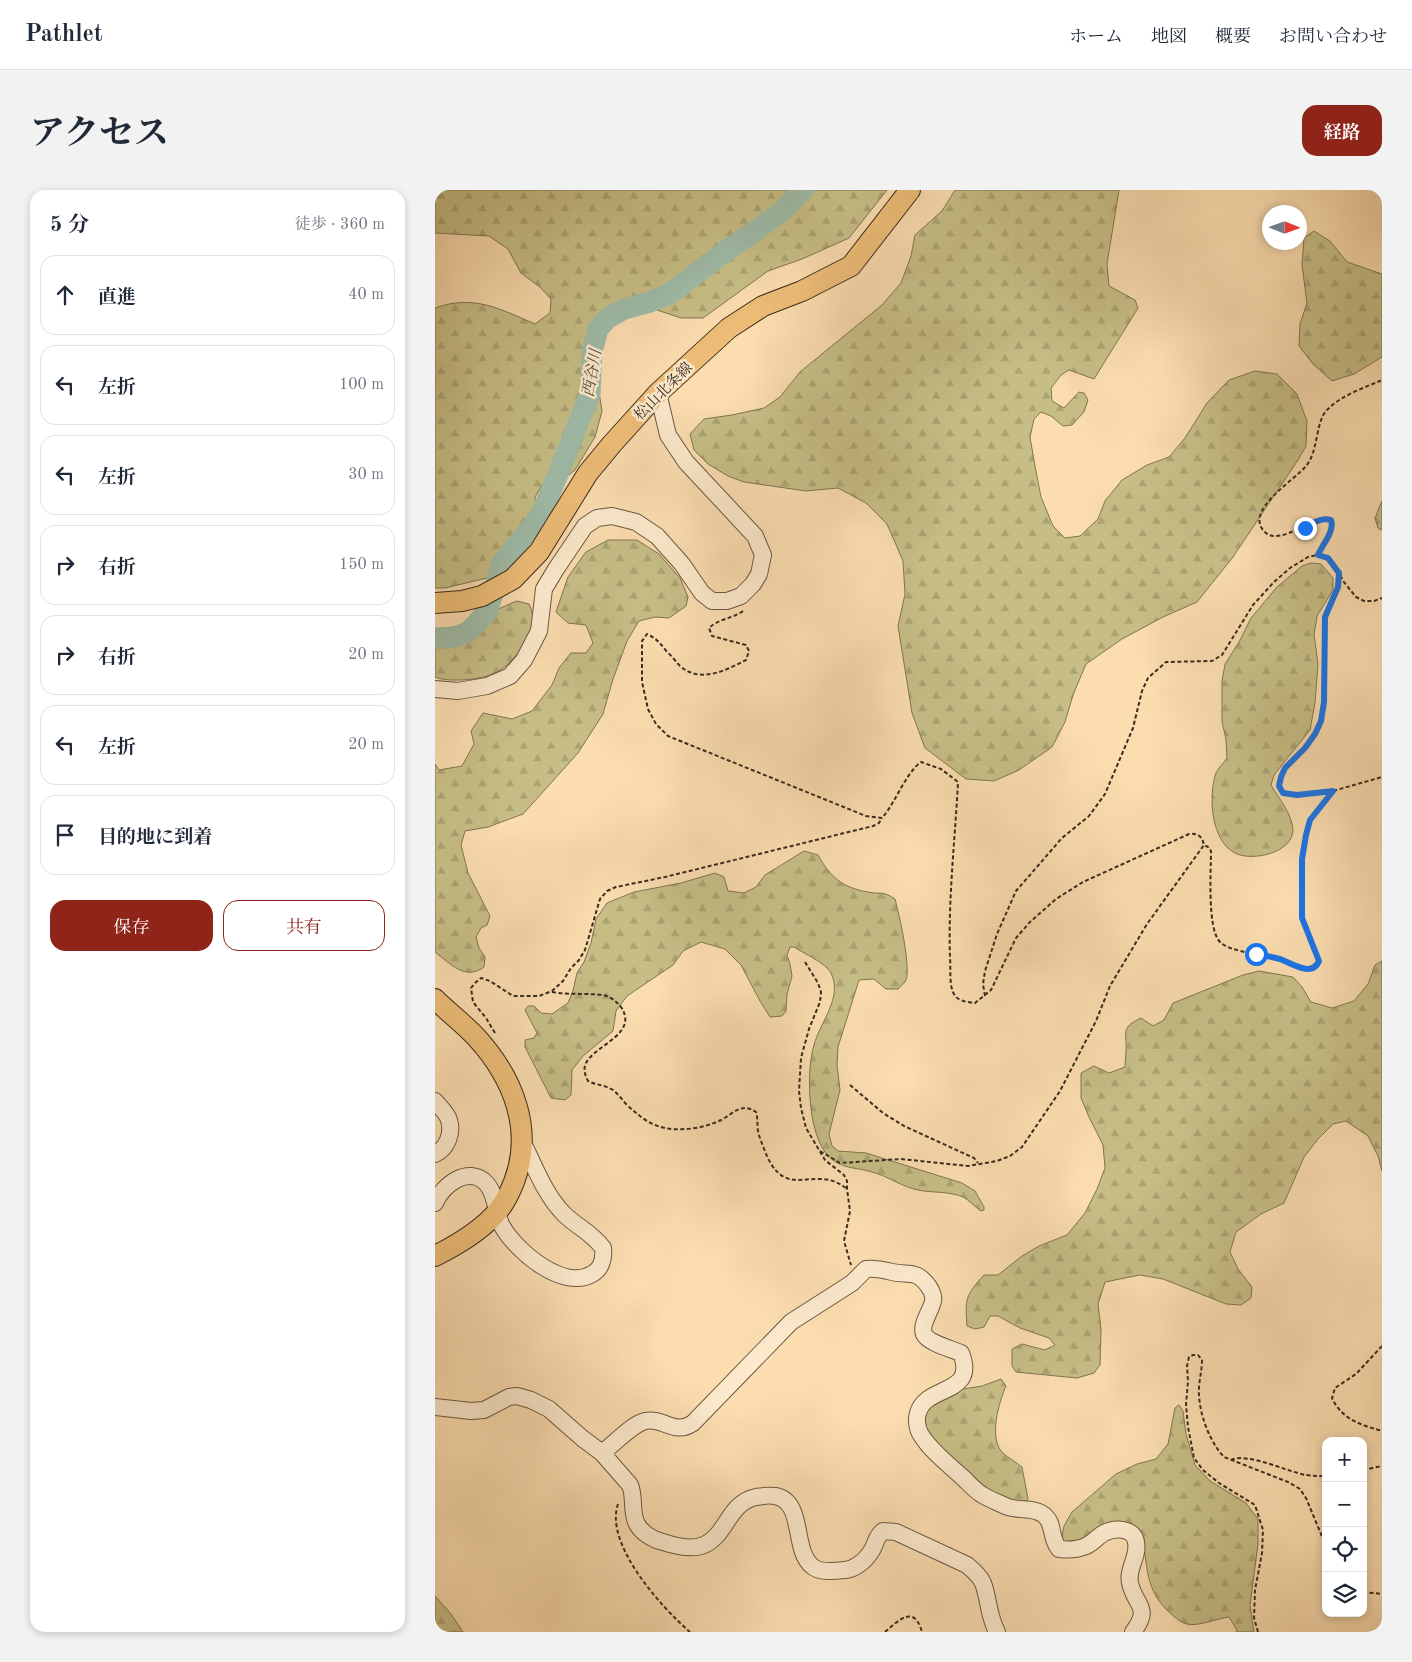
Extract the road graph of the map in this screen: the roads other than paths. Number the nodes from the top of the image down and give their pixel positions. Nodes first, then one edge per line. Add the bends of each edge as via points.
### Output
1 (910, 190) edge
2 (657, 393) junction
3 (435, 603) edge
4 (435, 689) edge
5 (436, 1001) edge
6 (435, 1101) edge
7 (523, 1143) junction
8 (435, 1154) edge
9 (435, 1203) edge
10 (498, 1211) junction
11 (435, 1256) edge
12 (435, 1407) edge
13 (601, 1453) junction
14 (997, 1632) edge
15 (1133, 1632) edge

1 - 2 main road, 松山北条線 via 851,266 763,306 729,328
2 - 3 main road, 松山北条線 via 588,474 539,552 513,579 482,596
2 - 4 street via 668,435 686,462 755,536 763,555 753,584 741,596 727,601 712,601 701,593 682,564 657,536 636,522 613,516 597,518 585,526 544,589 539,631 524,660 510,676 487,686 458,691
5 - 7 main road via 477,1038 497,1064 519,1110
6 - 8 street via 449,1119 451,1129 444,1149
7 - 10 main road via 519,1169
7 - 10 street via 548,1195 565,1215 593,1236 603,1248 602,1263 595,1273 584,1279 542,1266 511,1237 502,1225
9 - 10 street via 448,1184 467,1176 486,1182
10 - 11 main road via 471,1234
12 - 13 street via 471,1412 517,1396 549,1409
13 - 14 street via 630,1485 637,1523 643,1532 659,1541 677,1546 704,1545 747,1499 761,1496 783,1498 789,1503 804,1556 812,1567 848,1570 858,1566 871,1553 877,1535 883,1531 896,1532 967,1565 976,1573 983,1582
13 - 15 street via 648,1420 686,1428 791,1322 852,1283 866,1269 919,1276 931,1290 933,1300 923,1332 927,1339 961,1353 965,1371 962,1379 923,1404 917,1421 920,1434 981,1494 1010,1508 1037,1510 1046,1516 1051,1523 1053,1542 1059,1548 1069,1550 1086,1546 1104,1533 1115,1530 1132,1533 1137,1554 1129,1575 1141,1605 1142,1618

